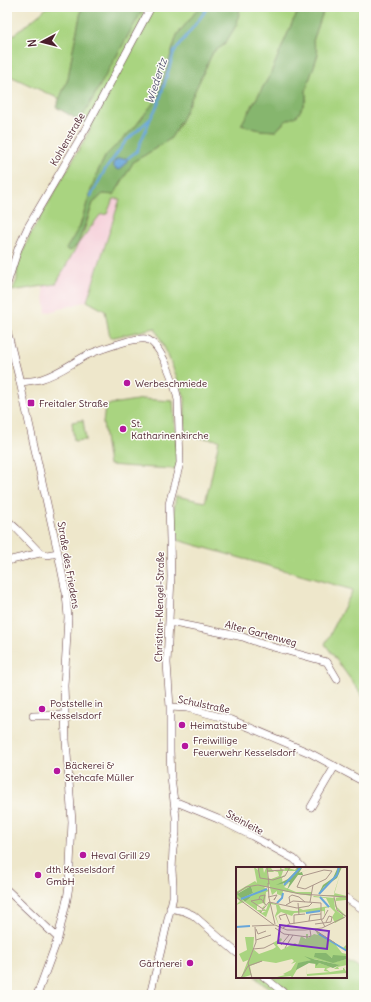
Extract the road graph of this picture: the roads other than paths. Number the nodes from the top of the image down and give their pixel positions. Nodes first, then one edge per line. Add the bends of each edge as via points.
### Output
1 (151, 7) edge
2 (7, 284) edge
3 (7, 330) edge
4 (20, 382) junction
5 (7, 520) edge
6 (40, 553) junction
7 (58, 553) junction
8 (7, 562) edge
9 (169, 622) junction
10 (337, 679) dead end
11 (170, 707) junction
12 (65, 715) junction
13 (33, 716) dead end
14 (335, 766) junction
15 (364, 782) edge
16 (174, 801) junction
17 (311, 807) dead end
18 (302, 867) edge
19 (8, 893) edge
20 (347, 899) edge
21 (170, 908) junction
22 (364, 910) edge
23 (58, 938) junction
24 (236, 952) edge
25 (265, 978) edge
26 (37, 995) edge
27 (150, 995) edge
28 (287, 995) edge

1 - 2 street, Kohlenstraße via 86,128 28,227
3 - 4 street, Straße des Friedens
4 - 7 street, Straße des Friedens
4 - 9 street, Christian-Klengel-Straße via 40,380 95,352 140,339 146,339 154,344 161,353 176,391 180,434 180,463 169,504
5 - 6 street
6 - 7 street
6 - 8 street
7 - 12 street, Straße des Friedens via 68,617
9 - 10 street, Alter Gartenweg via 243,637 327,662
9 - 11 street, Christian-Klengel-Straße via 167,663
11 - 14 street, Schulstraße via 232,720
11 - 16 street, Christian-Klengel-Straße via 170,758
12 - 13 street
12 - 23 street, Straße des Friedens via 72,839 69,886
14 - 15 street, Schulstraße
14 - 17 street
16 - 18 street, Steinleite via 252,836 294,859
16 - 21 street, Christian-Klengel-Straße via 176,833
19 - 23 street
20 - 22 street
21 - 24 street via 193,915
21 - 27 street, Christian-Klengel-Straße
23 - 26 street, Straße des Friedens
25 - 28 street

